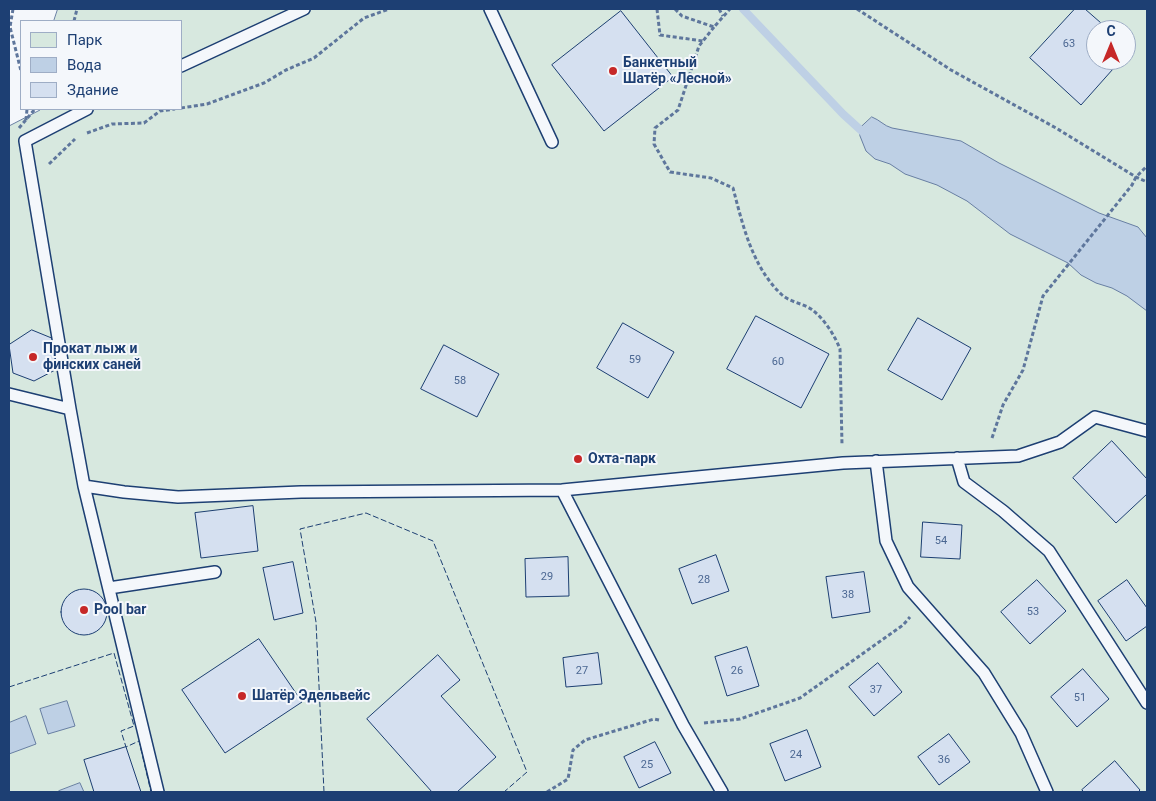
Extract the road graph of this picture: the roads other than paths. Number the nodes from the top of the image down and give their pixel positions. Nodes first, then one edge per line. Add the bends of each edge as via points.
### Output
1 (304, 9) edge
2 (490, 9) edge
3 (182, 66) edge
4 (85, 110) edge
5 (552, 142) dead end
6 (9, 394) edge
7 (70, 410) junction
8 (1147, 431) edge
9 (957, 458) junction
10 (876, 461) junction
11 (84, 486) junction
12 (562, 490) junction
13 (215, 572) dead end
14 (109, 588) junction
15 (1147, 703) edge
16 (158, 792) edge
17 (722, 792) edge
18 (1047, 792) edge

1 - 3 lane
2 - 5 lane
4 - 7 lane via 25,141
6 - 7 lane
7 - 11 lane
8 - 9 lane via 1095,417 1060,442 1018,456
9 - 10 lane
9 - 15 lane via 964,482 1050,551
10 - 12 lane
10 - 18 lane via 886,541 908,587 984,673 1022,733
11 - 12 lane via 178,497 301,492
11 - 14 lane
12 - 17 lane via 683,725
13 - 14 lane
14 - 16 lane

